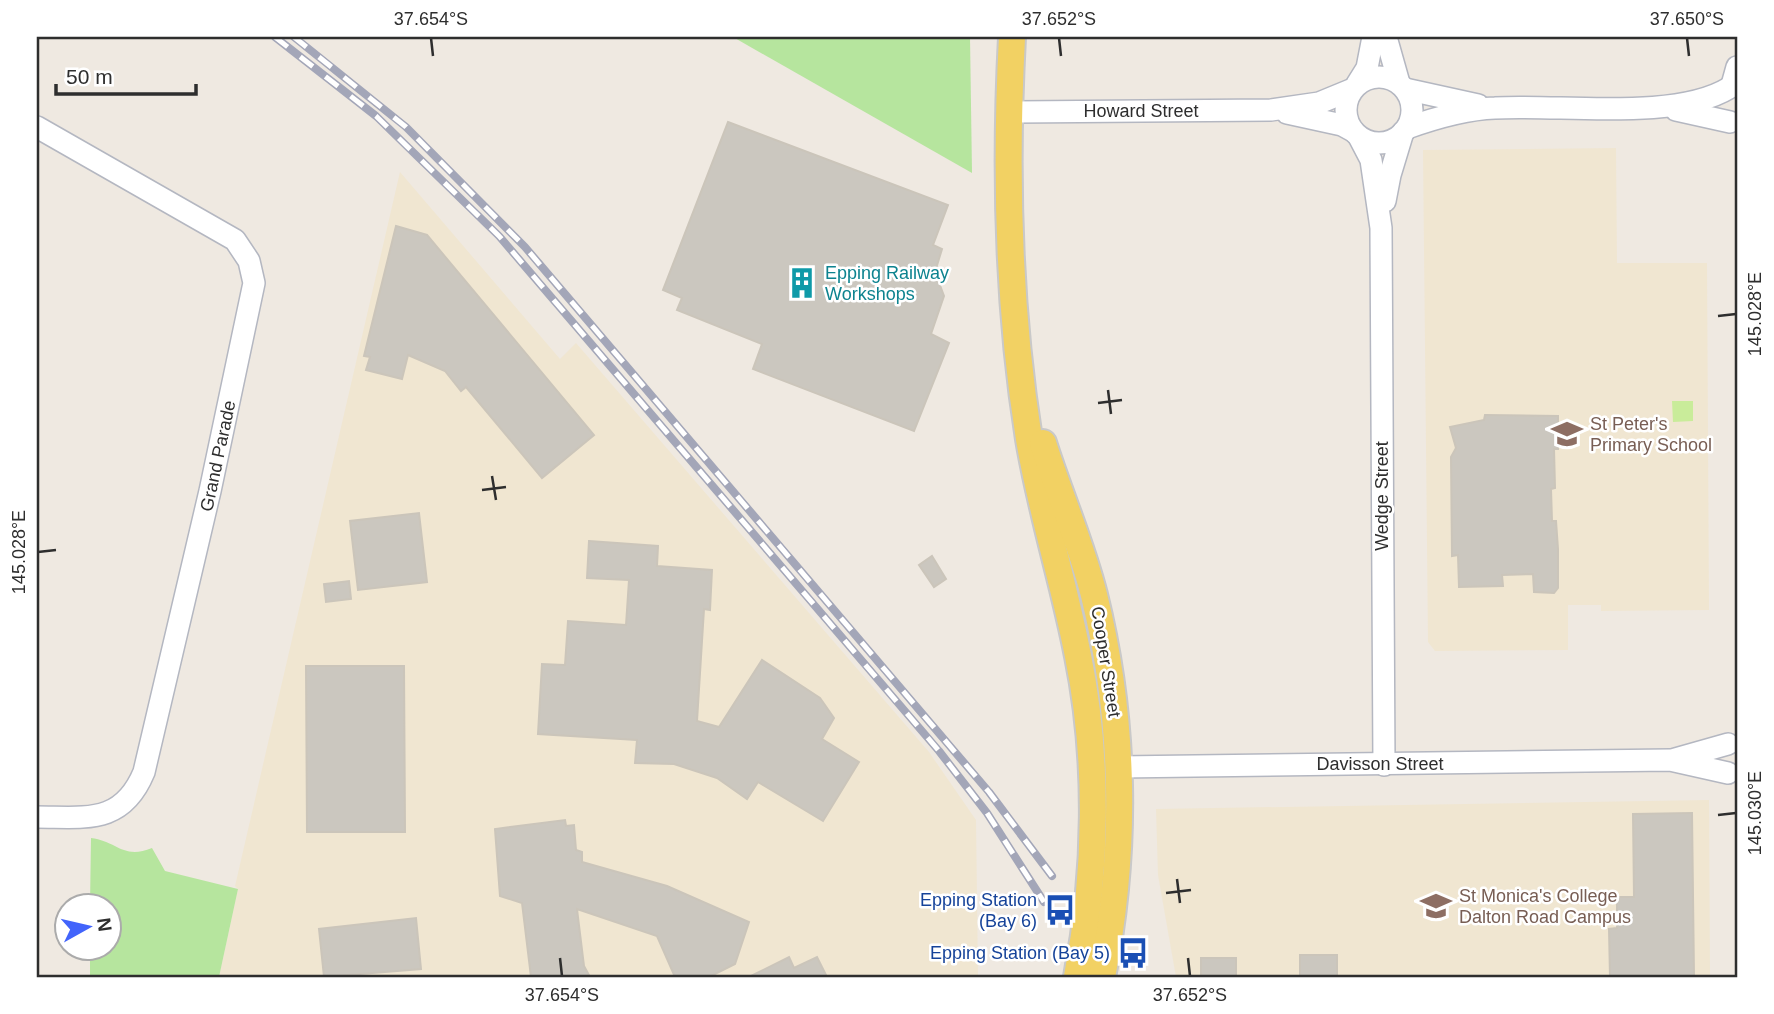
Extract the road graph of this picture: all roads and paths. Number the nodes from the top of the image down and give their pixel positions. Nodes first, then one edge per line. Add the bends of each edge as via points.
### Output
1 (1373, 37) edge
2 (1386, 37) edge
3 (1011, 44) edge
4 (1734, 81) edge
5 (1402, 86) junction
6 (1355, 87) junction
7 (1650, 107) junction
8 (1493, 108) junction
9 (1271, 110) junction
10 (1011, 112) junction
11 (37, 127) edge
12 (1735, 129) edge
13 (1405, 130) junction
14 (1356, 134) junction
15 (1381, 228) junction
16 (1018, 358) junction
17 (1732, 739) edge
18 (1670, 760) junction
19 (1384, 765) junction
20 (1091, 768) junction
21 (1119, 768) junction
22 (1734, 781) edge
23 (37, 817) edge
24 (1077, 977) edge
25 (1102, 977) edge

1 - 6 street via 1367,68
2 - 5 street
3 - 10 main road, Cooper Street
4 - 7 street via 1697,101
4 - 12 street via 1723,102
5 - 6 street via 1378,76
5 - 8 street
5 - 13 street via 1412,109
6 - 9 street, Howard Street via 1320,103
6 - 14 street via 1345,110
7 - 8 street
7 - 12 street via 1696,113
8 - 13 street via 1447,115
9 - 10 street, Howard Street
9 - 14 street, Howard Street via 1342,125
10 - 16 main road, Cooper Street
11 - 23 street, Grand Parade via 235,240 249,261 254,283 144,772 127,802 110,813
13 - 14 street via 1396,139 1377,144
13 - 15 street, Wedge Street via 1390,175
14 - 15 street, Wedge Street via 1371,160
15 - 19 street, Wedge Street
16 - 20 main road, Cooper Street via 1036,478 1079,659
16 - 21 main road, Cooper Street via 1094,593 1111,685
17 - 18 street, Davisson Street
17 - 22 street via 1724,763
18 - 19 street, Davisson Street
18 - 22 street, Davisson Street
19 - 21 street, Davisson Street
20 - 21 main road, Davisson Street
20 - 24 main road, Cooper Street via 1089,888
21 - 25 main road, Cooper Street via 1117,867

